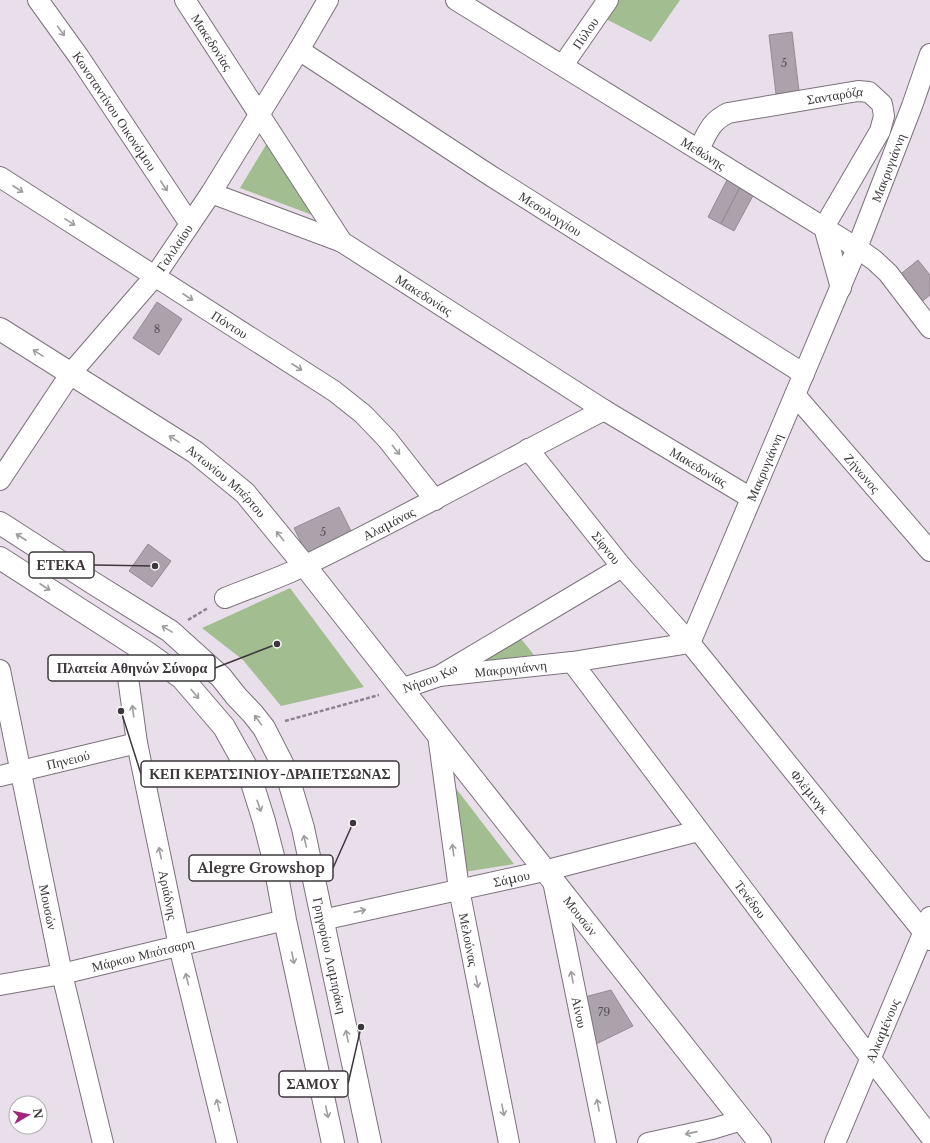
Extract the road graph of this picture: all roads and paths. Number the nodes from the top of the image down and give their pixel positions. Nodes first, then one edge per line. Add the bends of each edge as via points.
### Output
1 (38, 0) edge
2 (185, 0) edge
3 (328, 0) edge
4 (456, 0) edge
5 (608, 0) edge
6 (299, 50) junction
7 (930, 54) edge
8 (563, 65) junction
9 (260, 114) junction
10 (699, 149) junction
11 (0, 177) edge
12 (211, 193) junction
13 (190, 224) junction
14 (824, 227) junction
15 (342, 242) junction
16 (857, 248) junction
17 (155, 276) junction
18 (841, 288) junction
19 (930, 328) edge
20 (0, 329) edge
21 (71, 373) junction
22 (804, 374) junction
23 (795, 395) junction
24 (604, 410) junction
25 (528, 449) junction
26 (0, 480) edge
27 (751, 498) junction
28 (435, 500) junction
29 (0, 524) edge
30 (930, 551) edge
31 (0, 558) edge
32 (305, 566) junction
33 (622, 567) junction
34 (225, 598) joint
35 (170, 630) junction
36 (690, 643) junction
37 (146, 652) junction
38 (572, 662) junction
39 (0, 670) edge
40 (439, 676) junction
41 (401, 689) junction
42 (264, 728) junction
43 (438, 735) junction
44 (137, 743) junction
45 (21, 770) junction
46 (0, 776) edge
47 (698, 831) junction
48 (549, 876) junction
49 (459, 889) junction
50 (285, 920) junction
51 (322, 920) junction
52 (928, 930) edge
53 (179, 946) junction
54 (62, 974) junction
55 (0, 985) edge
56 (870, 1059) junction
57 (742, 1120) junction
58 (713, 1136) edge
59 (930, 1136) edge
60 (103, 1143) edge
61 (227, 1143) edge
62 (333, 1143) edge
63 (370, 1143) edge
64 (509, 1143) edge
65 (606, 1143) edge
66 (648, 1143) edge
67 (760, 1143) edge
68 (835, 1143) edge

1 -> 13 street, Κωνσταντίνου Οικονόμου via 79,56
2 - 9 street, Μακεδονίας
3 - 6 street, Γαλιλαίου
4 - 8 street, Μεθώνης
5 - 8 street, Πύλου
6 - 9 street, Γαλιλαίου
6 - 22 street, Μεσολογγίου via 488,174
7 - 16 street, Μακρυγιάννη
8 - 10 street, Μεθώνης
9 - 12 street, Γαλιλαίου
9 - 15 street, Μακεδονίας
10 - 14 street, Μεθώνης
10 - 14 street, Σανταρόζα via 712,124 728,113 858,91 869,92 882,104 884,116 880,131
11 -> 17 street, Πόντου
12 - 13 street, Γαλιλαίου
12 - 15 street
13 - 17 street, Γαλιλαίου
14 - 16 street, Μεθώνης
14 - 18 street
15 - 24 street, Μακεδονίας
16 - 18 street, Μακρυγιάννη
16 - 19 street, Μεθώνης via 888,273
17 - 21 street, Γαλιλαίου
17 -> 28 street, Πόντου via 334,391 363,414 387,439
18 - 22 street, Μακρυγιάννη
21 -> 20 main road, Αντωνίου Μπέρτου
21 - 26 street, Γαλιλαίου
32 -> 21 main road, Αντωνίου Μπέρτου via 245,493 195,452
22 - 23 street, Μακρυγιάννη
23 - 27 street, Μακρυγιάννη
23 - 30 street, Ζήνωνος
24 - 25 street, Αλαμάνας
24 - 27 street, Μακεδονίας
25 - 28 street, Αλαμάνας
25 - 33 street, Σίφνου
27 - 36 street, Μακρυγιάννη
28 - 32 street, Αλαμάνας
35 -> 29 main road, Γρηγορίου Λαμπράκη
31 -> 37 main road
32 - 34 street, Αλαμάνας
32 - 41 main road, Αντωνίου Μπέρτου
33 - 36 street, Σίφνου
33 - 40 street, Νήσου Κω
34 - 35 path
42 -> 35 main road, Γρηγορίου Λαμπράκη via 221,678
36 - 38 street, Μακρυγιάννη
36 - 52 street, Φλέμινγκ
44 -> 37 street, Αριάδνης via 127,670
37 -> 50 main road via 182,678 224,728 248,770 269,840
38 - 40 street, Μακρυγιάννη
38 - 47 street, Τενέδου
39 - 45 street, Μουσών
40 - 41 street, Νήσου Κω
41 - 42 path, Νήσου Κω
41 - 43 main road, Μουσών
51 -> 42 main road, Γρηγορίου Λαμπράκη via 303,828 286,771
43 - 48 main road, Μουσών
49 -> 43 street, Μελούνας
44 - 45 street, Πηνειού
53 -> 44 street, Αριάδνης
45 - 46 street, Πηνειού
45 - 54 street, Μουσών
47 - 48 street, Σάμου
47 - 56 street, Τενέδου
48 - 49 street, Σάμου
48 - 57 main road, Μουσών
65 -> 48 street, Αίνου
51 -> 49 street, Σάμου
49 -> 64 street, Μελούνας
50 - 53 street, Μάρκου Μπότσαρη
50 -> 62 main road
63 -> 51 main road, Γρηγορίου Λαμπράκη
52 - 56 street, Αλκαμένους
53 - 54 street, Μάρκου Μπότσαρη
61 -> 53 street, Αριάδνης
54 - 55 street, Μάρκου Μπότσαρη
54 - 60 street, Μουσών
56 - 59 street, Τενέδου
56 - 68 street, Αλκαμένους
57 - 58 street
57 - 67 main road, Μουσών
58 -> 66 street

